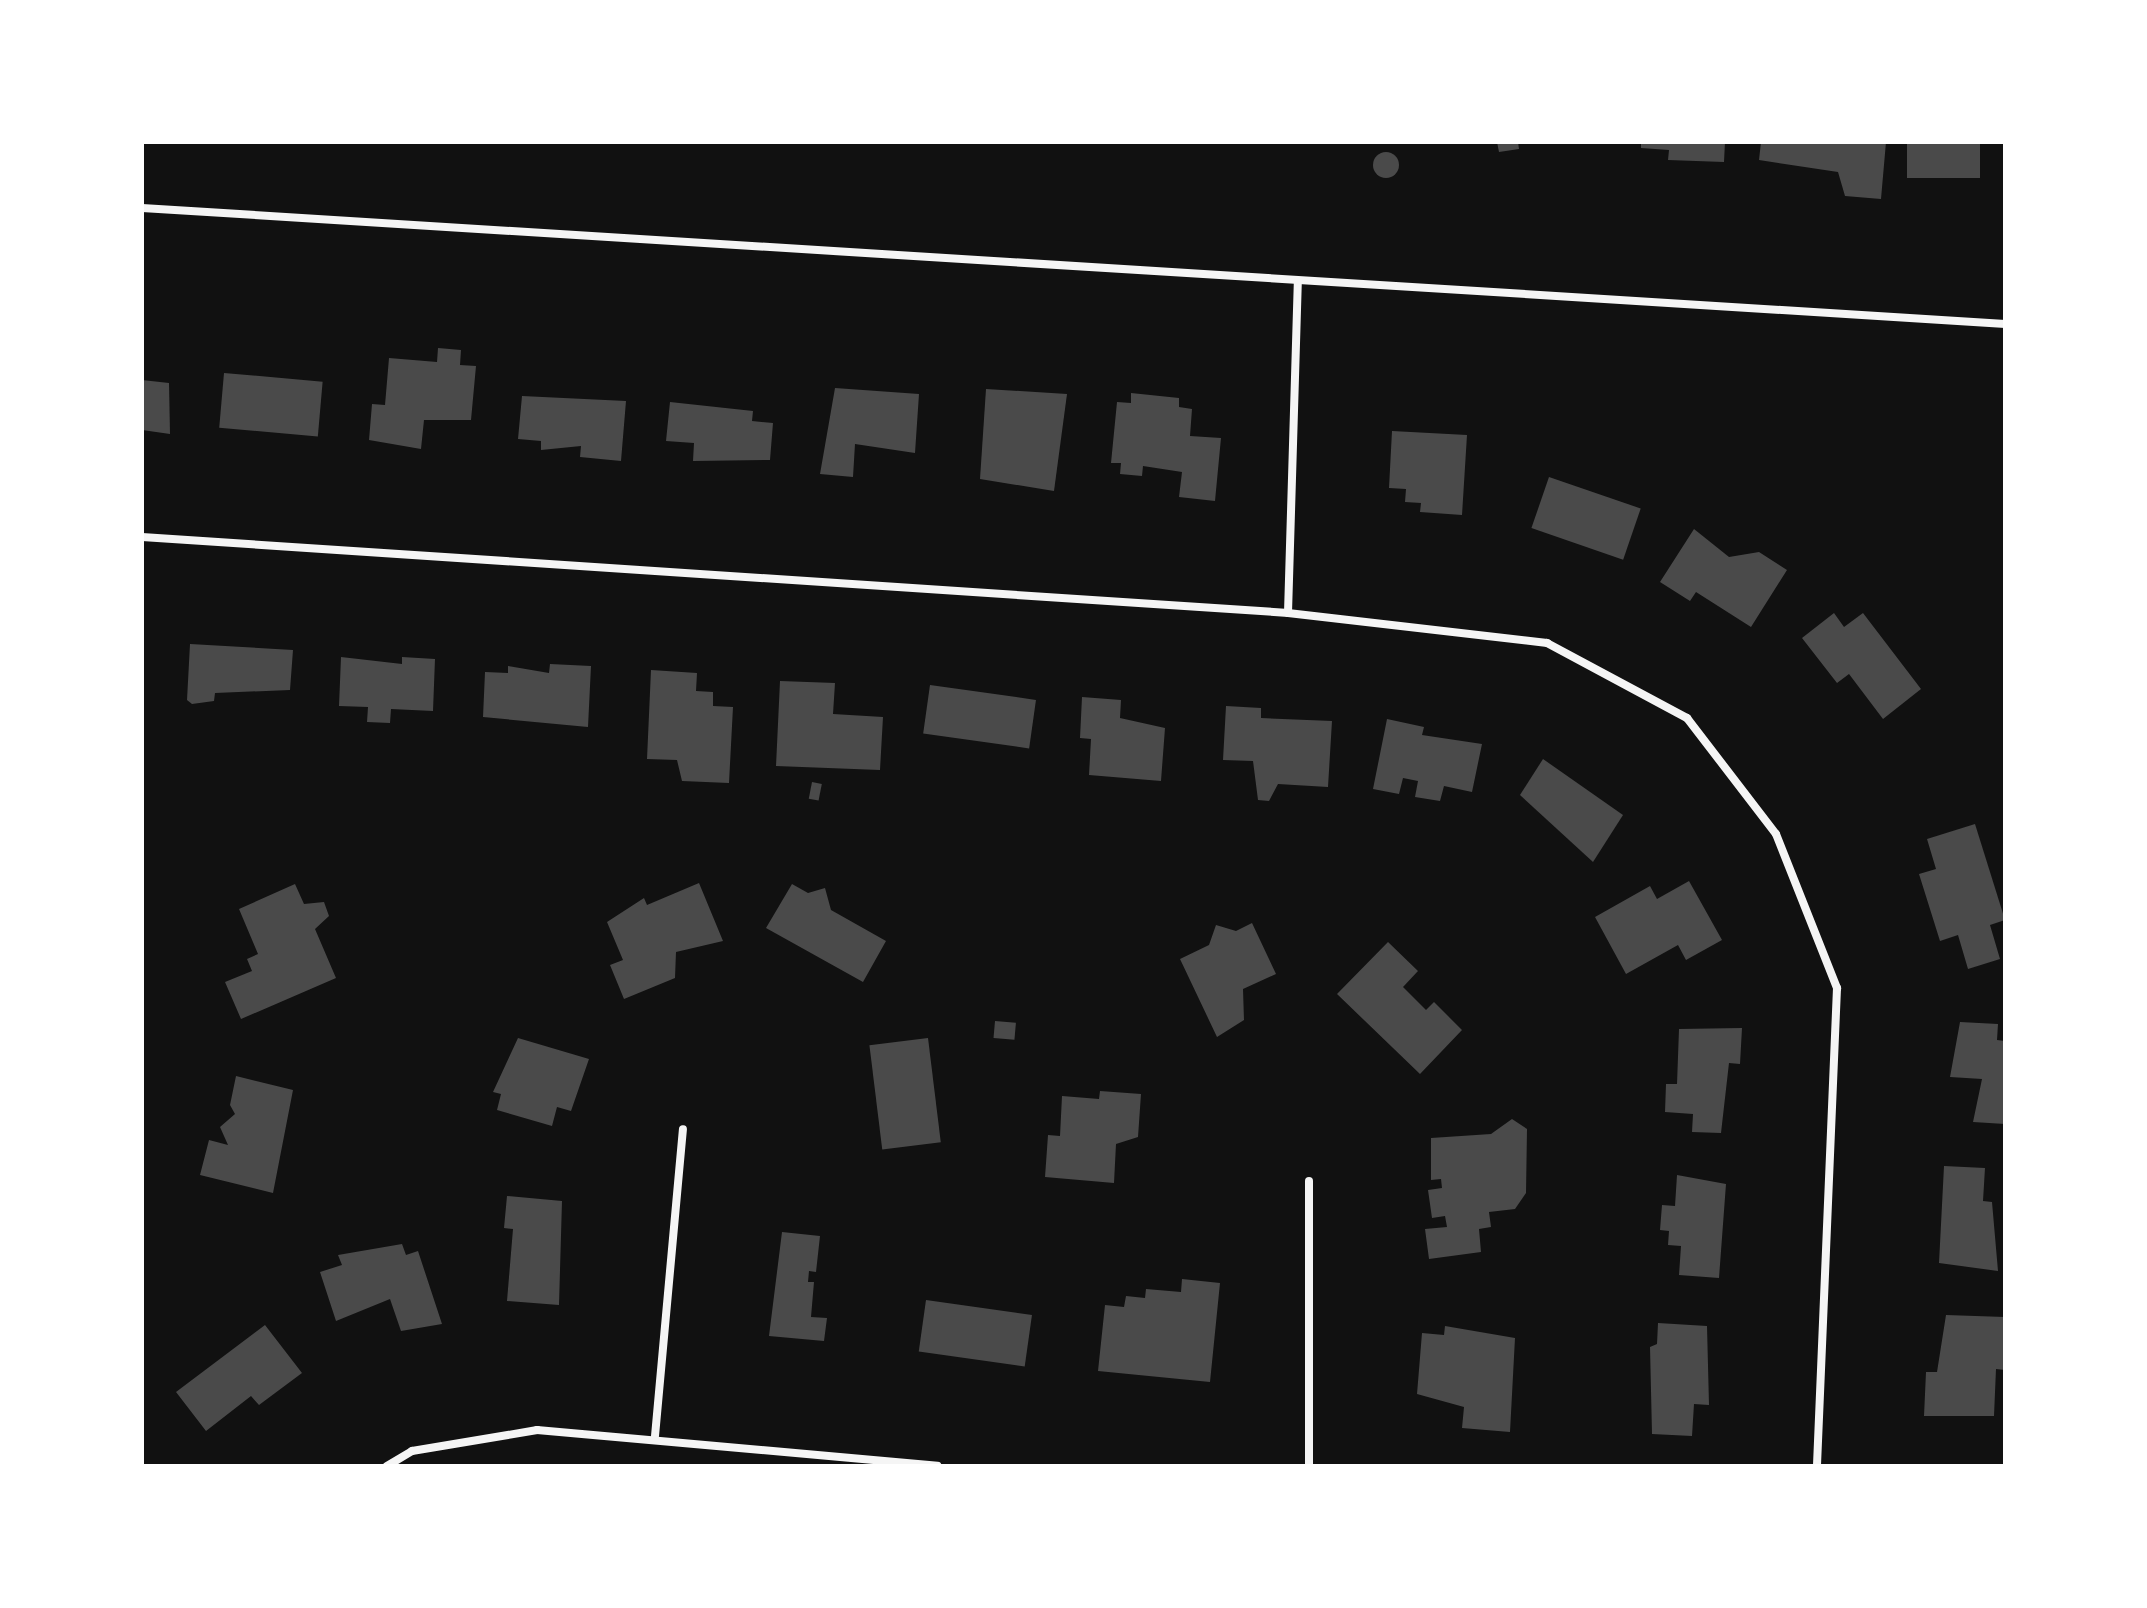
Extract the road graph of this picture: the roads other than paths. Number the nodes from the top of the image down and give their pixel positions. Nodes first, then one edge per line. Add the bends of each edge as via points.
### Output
1 (142, 208) edge
2 (1298, 281) junction
3 (2005, 324) edge
4 (142, 537) edge
5 (1288, 613) junction
6 (683, 1129) dead end
7 (1309, 1181) dead end
8 (655, 1436) junction
9 (387, 1466) edge
10 (937, 1466) edge
11 (1309, 1466) edge
12 (1817, 1466) edge

1 - 2 street
2 - 3 street
2 - 5 street
4 - 5 street
5 - 12 street via 1547,643 1687,718 1776,834 1837,988
6 - 8 street
7 - 11 street
8 - 9 street via 537,1430 412,1451
8 - 10 street

